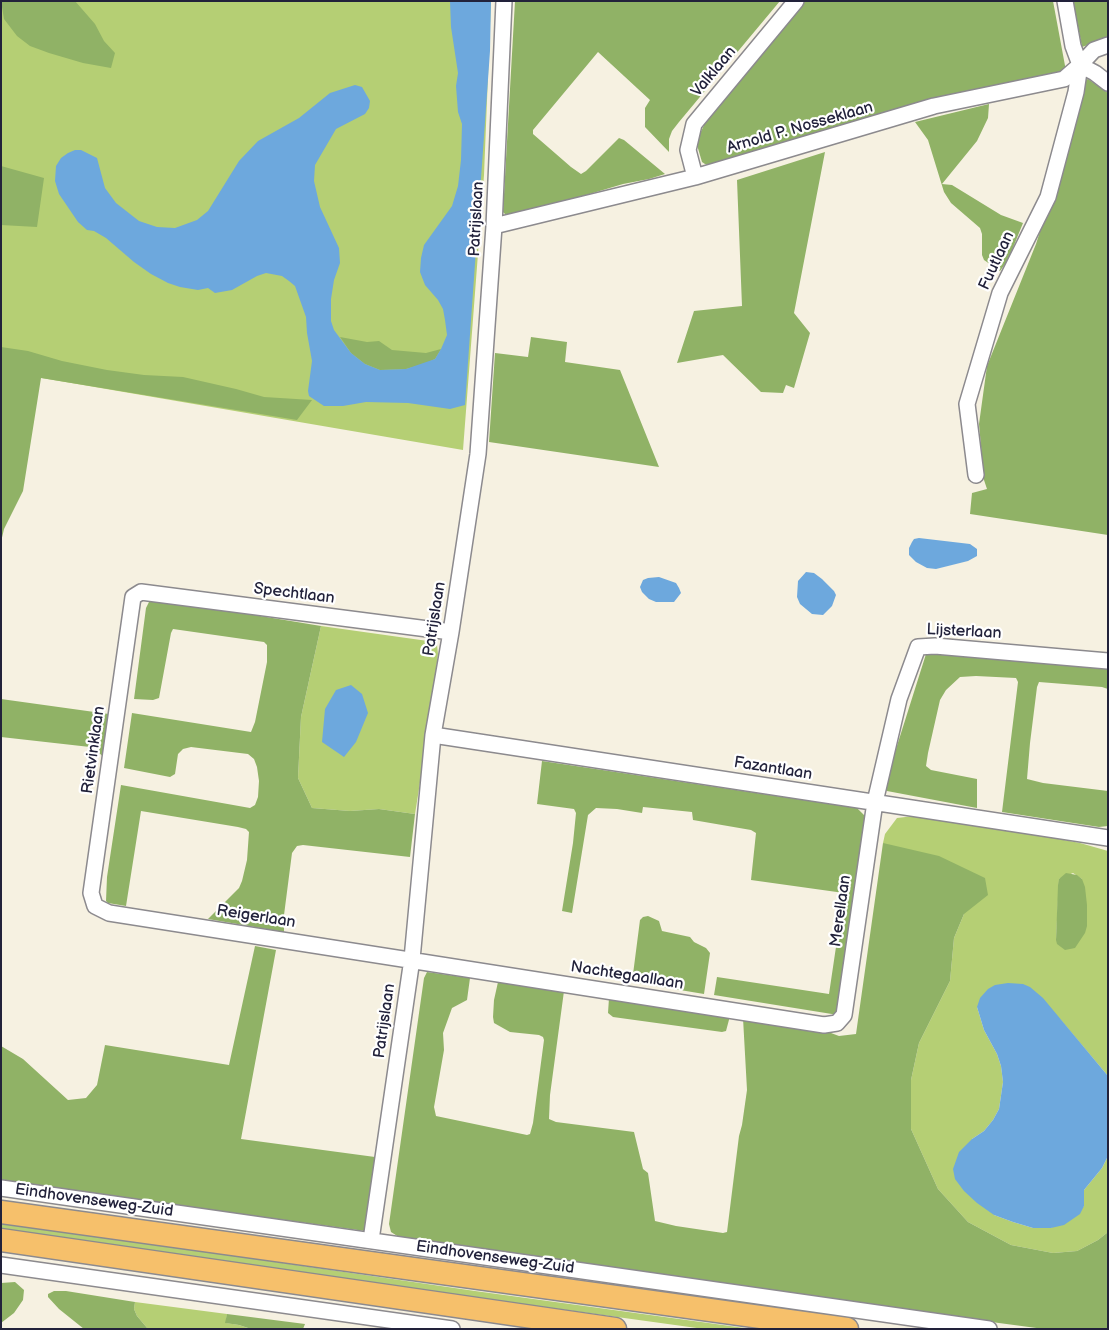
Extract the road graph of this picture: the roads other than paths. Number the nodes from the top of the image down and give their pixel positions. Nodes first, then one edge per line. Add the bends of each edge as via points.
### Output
1 (504, 1) edge
2 (796, 1) edge
3 (1065, 1) edge
4 (1108, 45) edge
5 (1080, 65) junction
6 (1108, 83) edge
7 (695, 177) junction
8 (494, 226) junction
9 (976, 475) dead end
10 (133, 597) joint
11 (451, 632) junction
12 (1108, 660) edge
13 (433, 735) junction
14 (875, 802) junction
15 (1108, 838) edge
16 (95, 906) joint
17 (412, 959) junction
18 (837, 1023) joint
19 (1, 1188) edge
20 (1, 1212) edge
21 (1, 1240) edge
22 (371, 1240) junction
23 (1, 1265) edge
24 (452, 1329) edge
25 (615, 1329) edge
26 (847, 1329) edge
27 (989, 1329) edge

1 - 8 street, Patrijslaan
2 - 7 street, Valklaan via 694,124 688,150
3 - 5 street
4 - 5 street, Arnold P. Nosseklaan via 1094,50
5 - 6 street
5 - 7 street, Arnold P. Nosseklaan via 1064,79 934,106
5 - 9 street, Fuutlaan via 1048,197 1000,293 967,404
7 - 8 street, Arnold P. Nosseklaan
8 - 11 street, Patrijslaan via 478,454
10 - 11 street, Spechtlaan via 141,592
10 - 16 street, Rietvinklaan via 91,893
11 - 13 street, Patrijslaan
12 - 14 street, Lijsterlaan via 918,647 899,700
13 - 14 street, Fazantlaan
13 - 17 street, Patrijslaan
14 - 15 street, Fazantlaan
14 - 18 street, Merellaan via 844,1015
16 - 17 street, Reigerlaan via 109,913
17 - 18 street, Nachtegaallaan via 824,1025
17 - 22 street, Patrijslaan
19 - 22 street, Eindhovenseweg-Zuid
20 - 26 main road, Eindhovenseweg-Zuid
21 - 25 main road
22 - 27 street, Eindhovenseweg-Zuid
23 - 24 street

